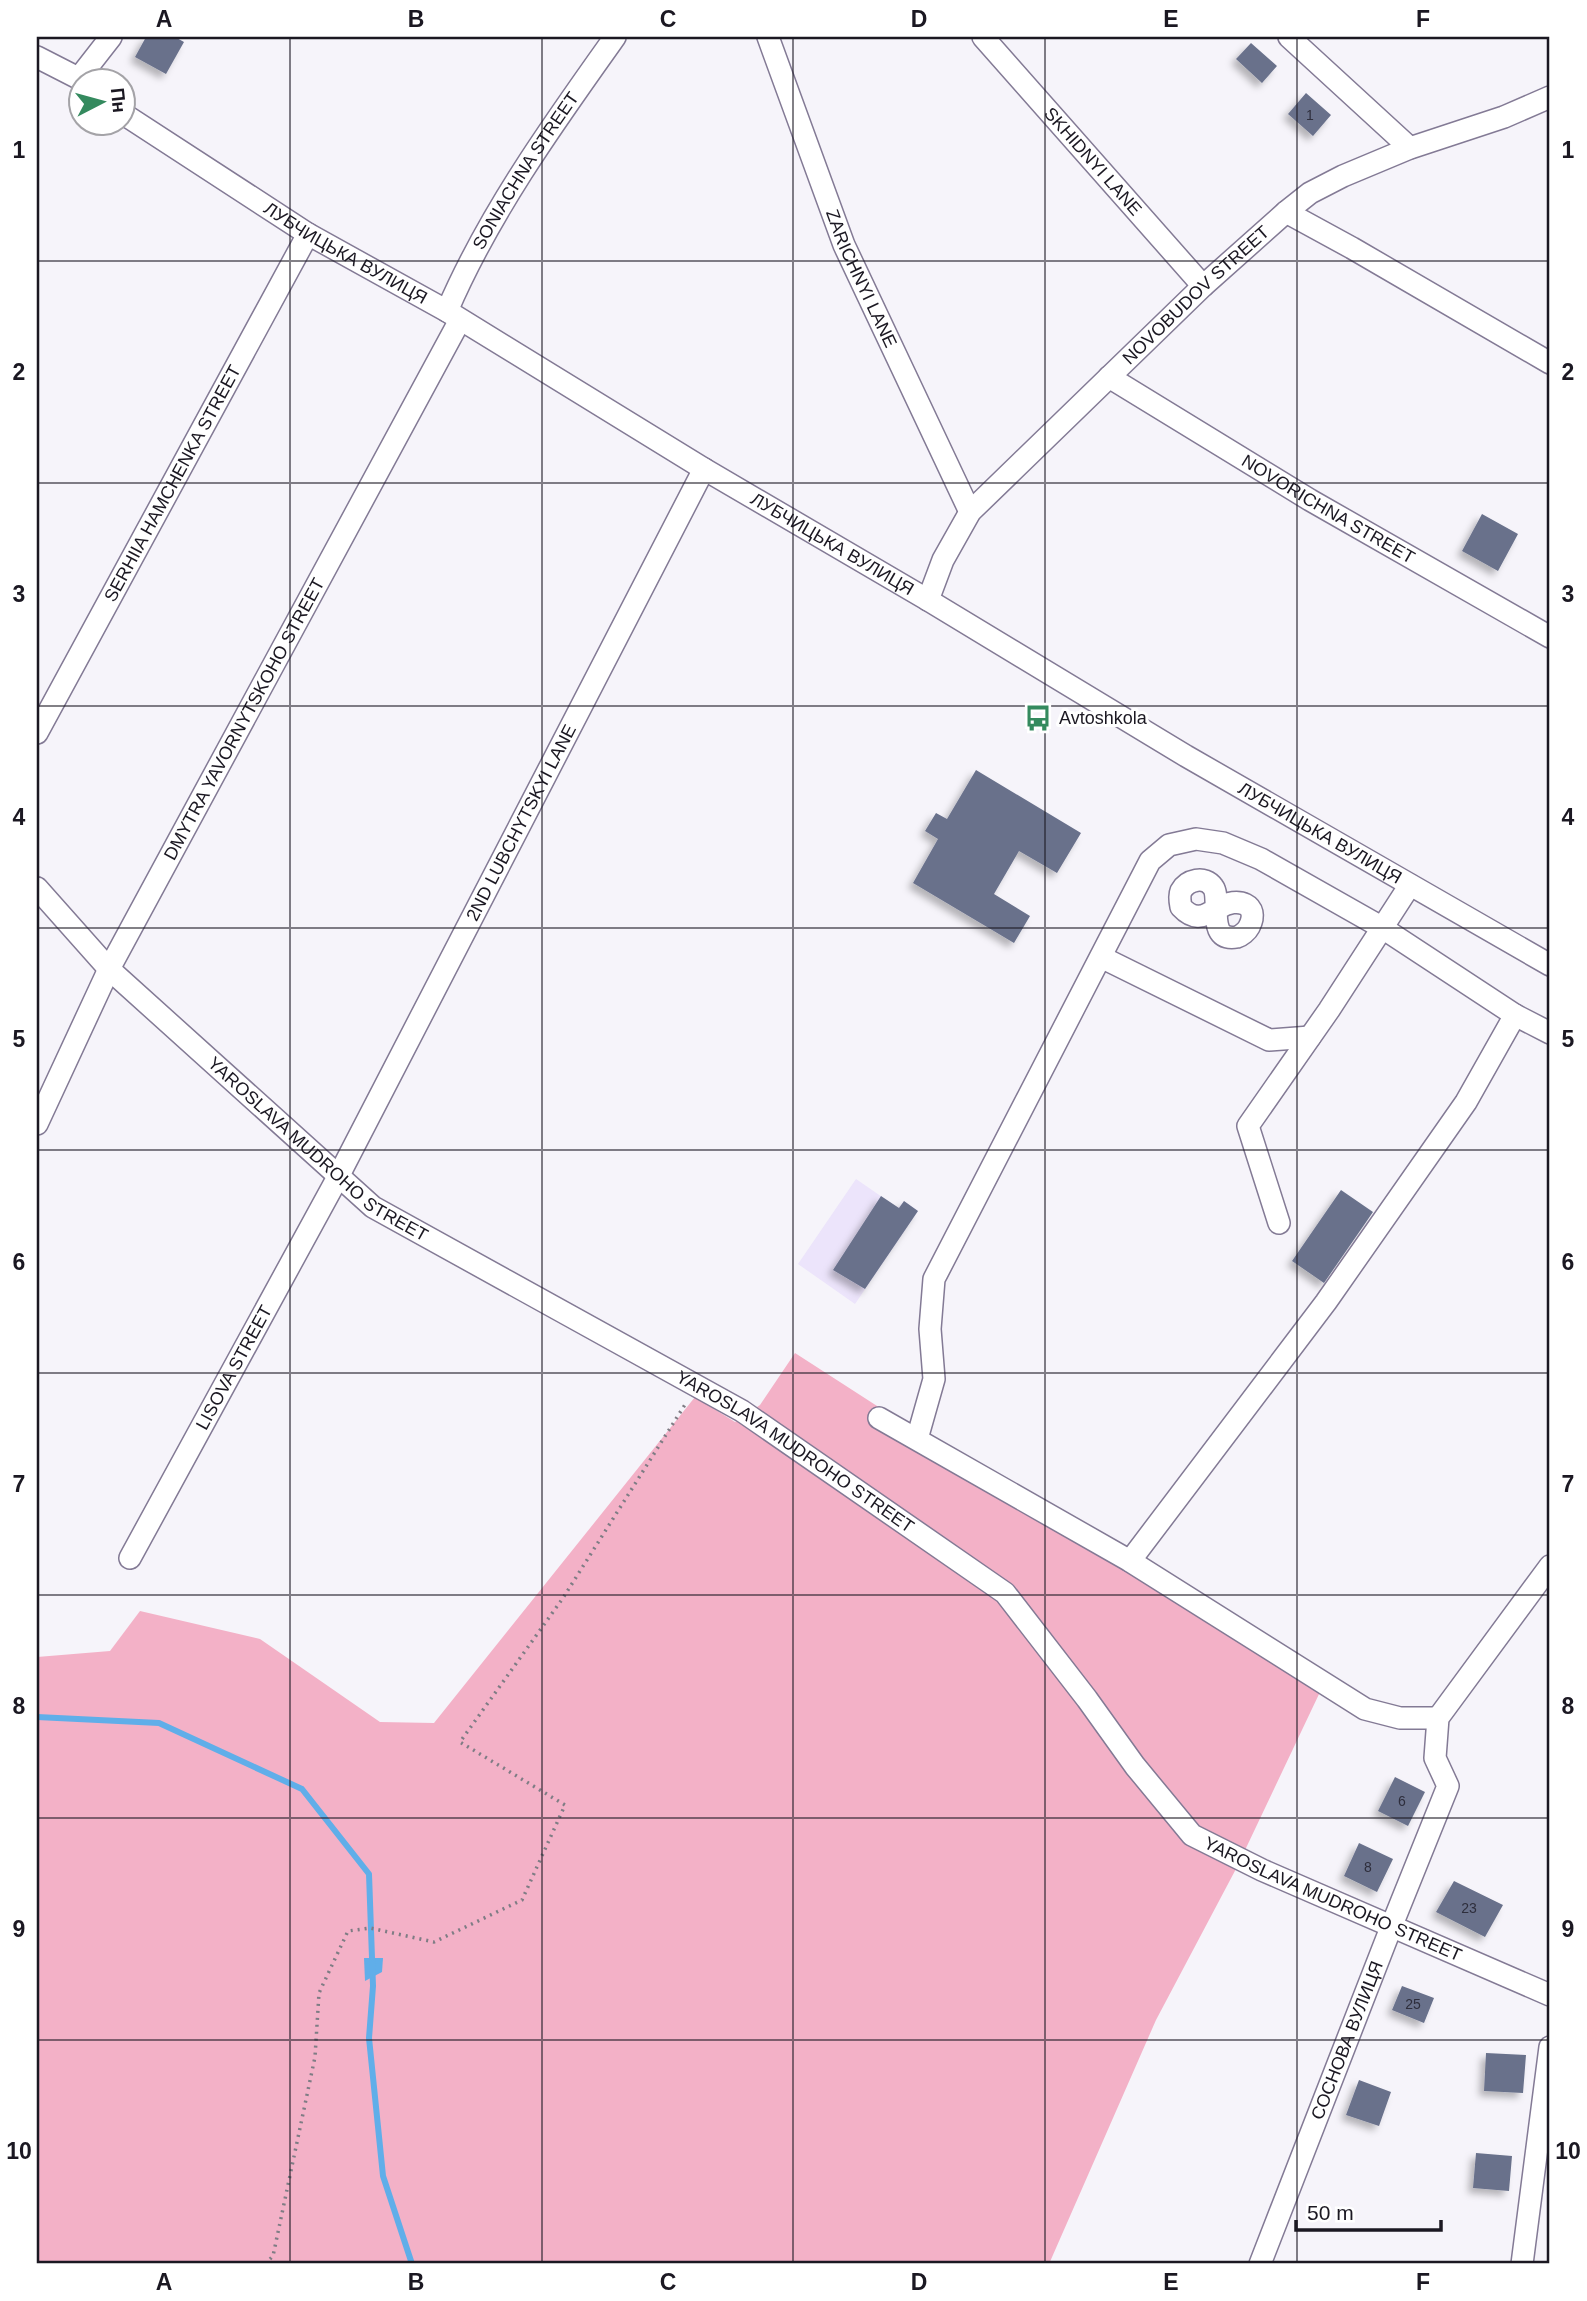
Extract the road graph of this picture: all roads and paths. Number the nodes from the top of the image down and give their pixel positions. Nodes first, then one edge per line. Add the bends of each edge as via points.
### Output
1 (111, 37) edge
2 (615, 37) edge
3 (768, 37) edge
4 (983, 37) edge
5 (1289, 37) edge
6 (37, 57) edge
7 (90, 66) edge
8 (66, 72) edge
9 (1550, 97) edge
10 (136, 122) edge
11 (1410, 148) junction
12 (1286, 212) junction
13 (307, 234) junction
14 (1203, 286) junction
15 (453, 315) junction
16 (1550, 362) edge
17 (1109, 377) junction
18 (704, 468) junction
19 (970, 512) junction
20 (928, 600) junction
21 (1550, 637) edge
22 (37, 733) edge
23 (1410, 885) junction
24 (37, 888) edge
25 (1381, 927) junction
26 (1101, 957) junction
27 (1550, 965) edge
28 (109, 969) junction
29 (1515, 1015) junction
30 (1550, 1033) edge
31 (1310, 1037) junction
32 (37, 1124) edge
33 (338, 1177) junction
34 (1279, 1223) dead end
35 (697, 1386) junction
36 (880, 1418) dead end
37 (917, 1439) junction
38 (130, 1558) dead end
39 (1129, 1561) junction
40 (1550, 1566) edge
41 (1438, 1717) junction
42 (1392, 1925) junction
43 (1550, 1995) edge
44 (1550, 2047) edge
45 (265, 2264) edge
46 (1261, 2264) edge
47 (1521, 2264) edge

1 - 7 street
2 - 15 street, SONIACHNA STREET via 486,229 465,269
3 - 19 street, ZARICHNYI LANE via 844,245
4 - 14 street, SKHIDNYI LANE
5 - 11 street
6 - 8 street
9 - 11 street, NOVOBUDOV STREET
10 - 13 street, ЛУБЧИЦЬКА ВУЛИЦЯ
11 - 12 street, NOVOBUDOV STREET via 1310,193
12 - 14 street, NOVOBUDOV STREET
12 - 16 street
13 - 15 street, ЛУБЧИЦЬКА ВУЛИЦЯ
13 - 22 street, SERHIIA HAMCHENKA STREET
14 - 17 street, NOVOBUDOV STREET
15 - 18 street, ЛУБЧИЦЬКА ВУЛИЦЯ
15 - 28 street, DMYTRA YAVORNYTSKOHO STREET
17 - 19 street, NOVOBUDOV STREET
17 - 21 street, NOVORICHNA STREET via 1310,500
18 - 20 street, ЛУБЧИЦЬКА ВУЛИЦЯ
18 - 33 street, 2ND LUBCHYTSKYI LANE
19 - 20 street, NOVOBUDOV STREET via 943,560
20 - 23 street, ЛУБЧИЦЬКА ВУЛИЦЯ via 1186,757
23 - 25 street
23 - 27 street, ЛУБЧИЦЬКА ВУЛИЦЯ
24 - 28 street, YAROSLAVA MUDROHO STREET
25 - 26 street via 1261,859 1223,843 1196,839 1168,845 1150,861
25 - 29 street
25 - 31 street
26 - 31 street via 1269,1040
26 - 37 street via 934,1279 930,1329 934,1379
28 - 32 street, DMYTRA YAVORNYTSKOHO STREET
28 - 33 street, YAROSLAVA MUDROHO STREET
29 - 30 street
29 - 39 street via 1466,1102 1326,1302
31 - 34 street via 1248,1126
33 - 35 street, YAROSLAVA MUDROHO STREET via 373,1207
33 - 38 street, LISOVA STREET
35 - 42 street, YAROSLAVA MUDROHO STREET via 742,1411 1005,1594 1192,1835
35 - 45 path via 563,1598 460,1742 565,1805 522,1900 434,1942 370,1928 348,1931 318,1993 314,2057 273,2256
36 - 37 street
37 - 39 street
39 - 41 street via 1365,1710 1400,1718
40 - 41 street
41 - 42 street, СОСНОВА ВУЛИЦЯ via 1435,1758 1448,1786
42 - 43 street, YAROSLAVA MUDROHO STREET
42 - 46 street, СОСНОВА ВУЛИЦЯ
44 - 47 street

